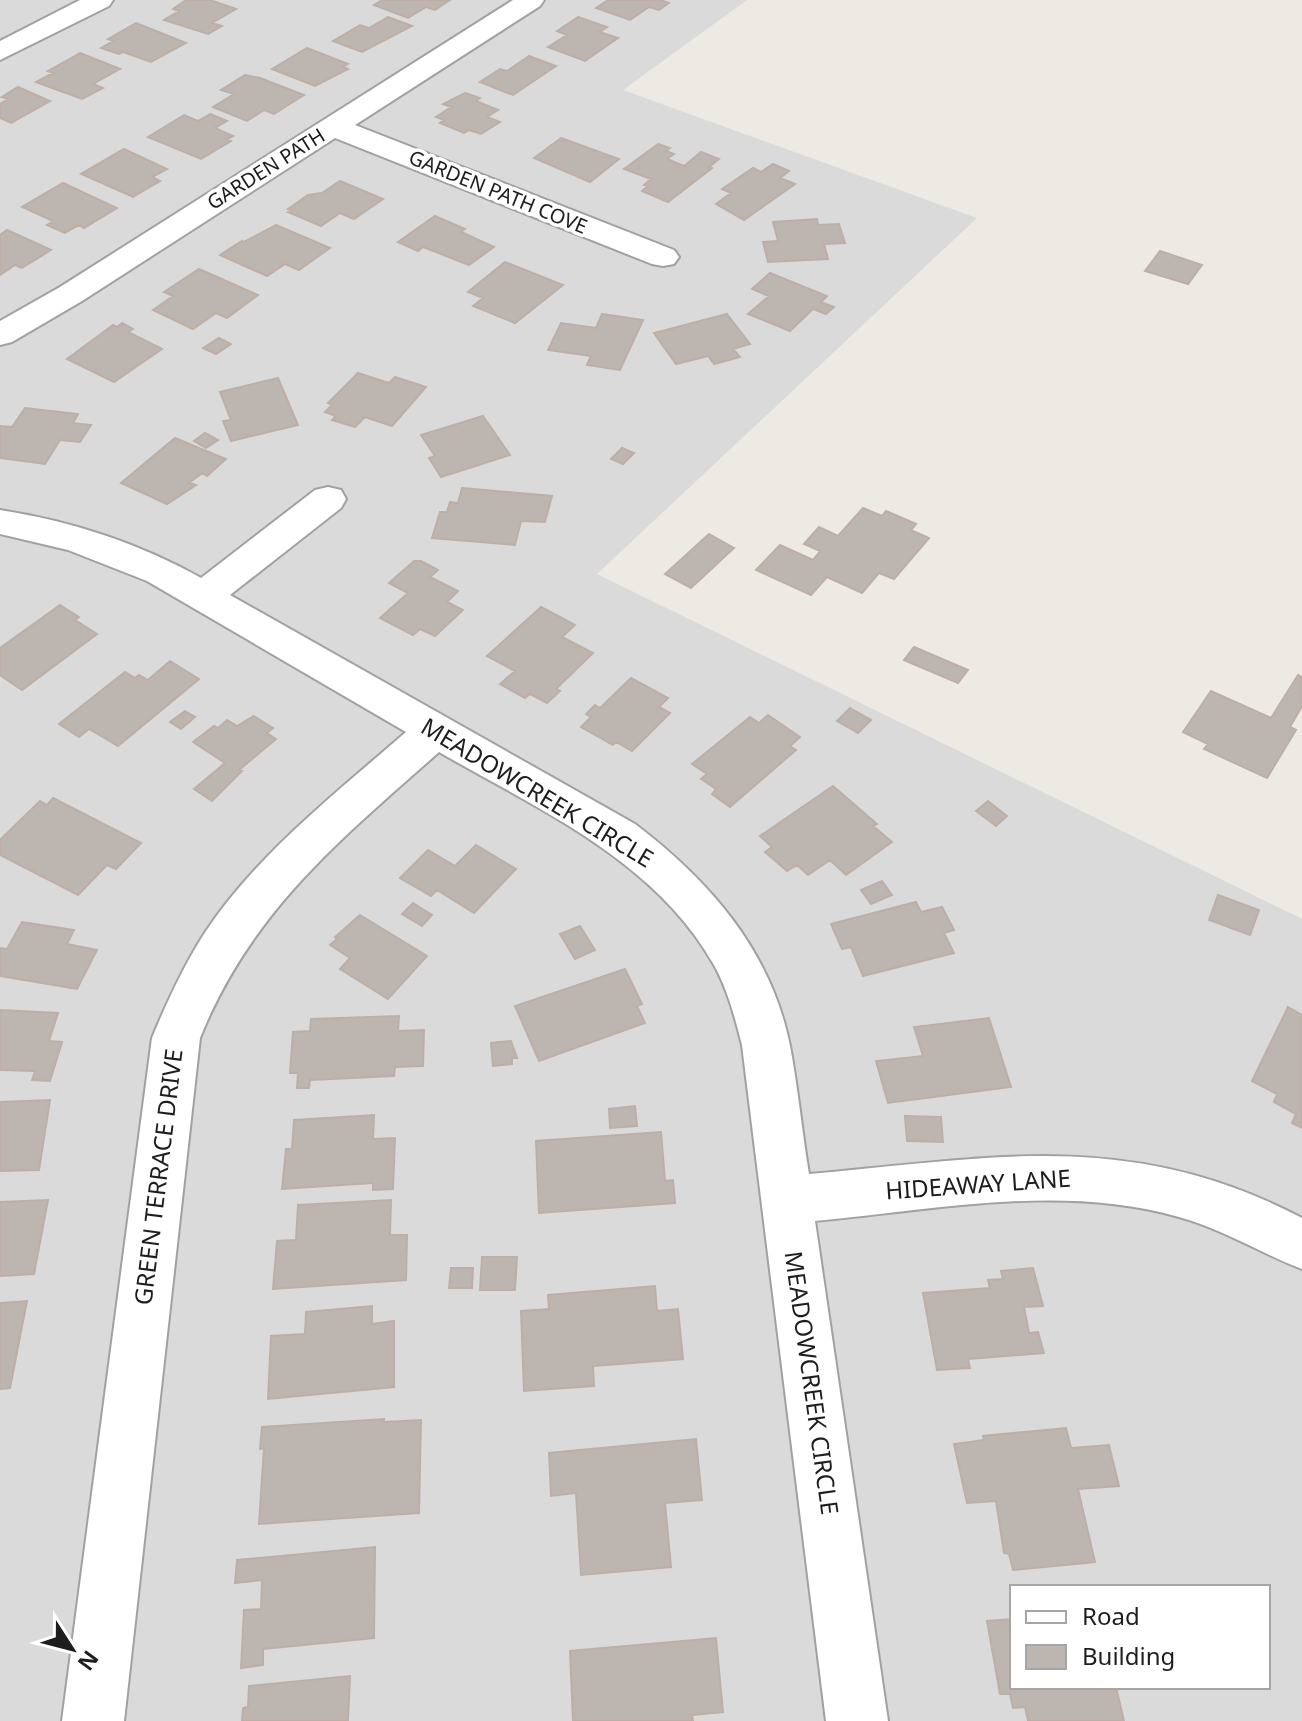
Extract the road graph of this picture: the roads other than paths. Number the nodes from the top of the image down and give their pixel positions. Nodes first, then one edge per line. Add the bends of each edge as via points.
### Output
1 (100, 0) edge
2 (531, 0) edge
3 (0, 52) edge
4 (333, 127) junction
5 (663, 257) dead end
6 (0, 335) edge
7 (328, 499) dead end
8 (0, 522) edge
9 (202, 597) junction
10 (435, 731) junction
11 (786, 1200) junction
12 (1302, 1245) edge
13 (93, 1721) edge
14 (857, 1721) edge

1 - 3 street
2 - 4 street, GARDEN PATH
4 - 5 street, GARDEN PATH COVE
4 - 6 street, GARDEN PATH
7 - 9 street
8 - 9 street, MEADOWCREEK CIRCLE via 112,550
9 - 10 street, MEADOWCREEK CIRCLE
10 - 11 street, MEADOWCREEK CIRCLE via 620,836 667,871 705,912 737,962 760,1016
10 - 13 street, GREEN TERRACE DRIVE via 281,869 219,946 187,1006 176,1038
11 - 12 street, HIDEAWAY LANE via 1076,1177 1182,1192 1253,1217
11 - 14 street, MEADOWCREEK CIRCLE

